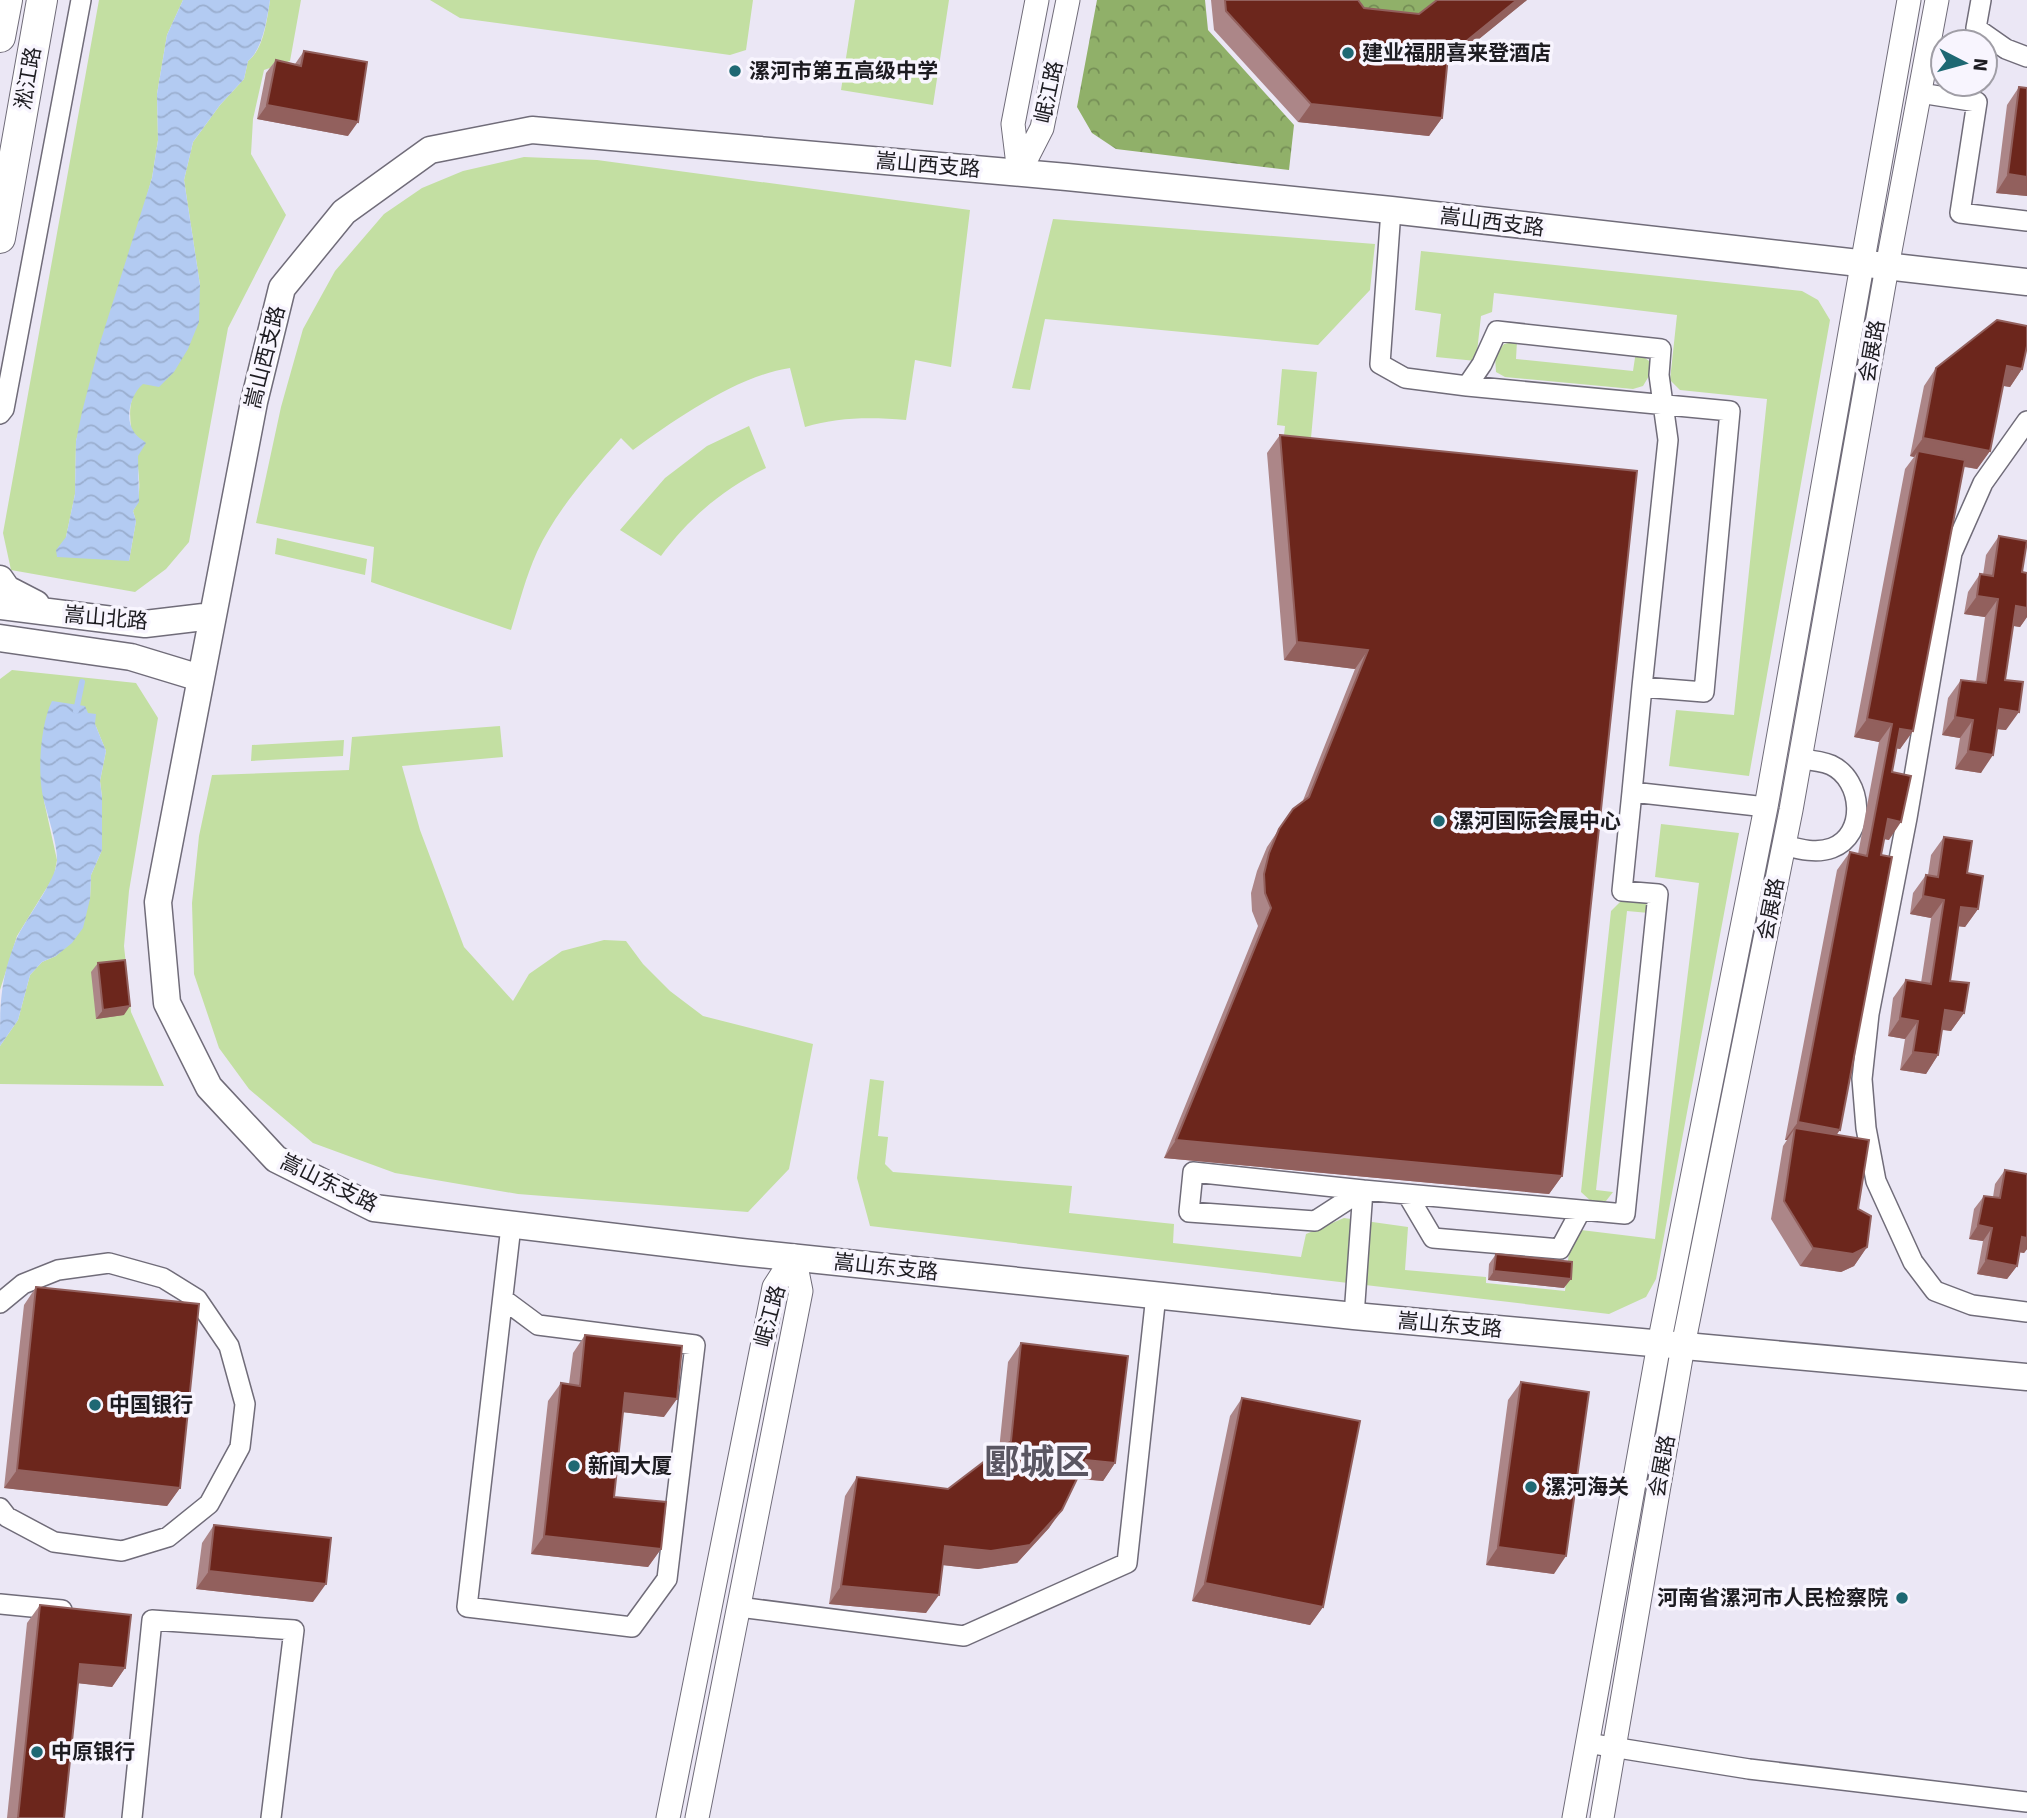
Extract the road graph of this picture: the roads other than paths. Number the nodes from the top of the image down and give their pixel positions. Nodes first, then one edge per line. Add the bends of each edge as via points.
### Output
1 (7, 0) edge
2 (42, 0) edge
3 (81, 0) edge
4 (1037, 0) edge
5 (1068, 0) edge
6 (1909, 0) edge
7 (1937, 0) edge
8 (1981, 0) edge
9 (0, 37) edge
10 (2027, 57) edge
11 (1920, 93) junction
12 (1019, 173) junction
13 (1391, 210) junction
14 (2027, 221) edge
15 (0, 238) edge
16 (1875, 266) junction
17 (2027, 282) edge
18 (1466, 386) junction
19 (1663, 404) junction
20 (0, 414) edge
21 (2027, 421) edge
22 (0, 579) edge
23 (0, 606) edge
24 (53, 613) junction
25 (212, 616) junction
26 (0, 638) edge
27 (48, 645) junction
28 (0, 656) edge
29 (200, 678) junction
30 (1642, 687) junction
31 (1800, 759) junction
32 (1632, 792) junction
33 (1766, 807) junction
34 (1791, 810) junction
35 (1857, 811) junction
36 (1893, 816) junction
37 (1784, 845) junction
38 (1363, 1190) junction
39 (1407, 1194) junction
40 (1581, 1210) junction
41 (511, 1226) junction
42 (794, 1256) junction
43 (1156, 1295) junction
44 (503, 1299) junction
45 (0, 1303) edge
46 (2027, 1312) edge
47 (1354, 1315) junction
48 (1671, 1345) junction
49 (2027, 1377) edge
50 (0, 1508) edge
51 (0, 1604) edge
52 (739, 1607) junction
53 (83, 1613) edge
54 (1587, 1743) junction
55 (1614, 1747) junction
56 (2027, 1802) edge
57 (132, 1818) edge
58 (271, 1818) edge
59 (668, 1818) edge
60 (697, 1818) edge
61 (1574, 1818) edge
62 (1602, 1818) edge

1 - 9 main road, 淞江路
2 - 15 main road, 淞江路
3 - 20 street via 5,410
4 - 12 street, 岷江路 via 1013,124
5 - 12 street, 岷江路 via 1042,128
6 - 16 street, 会展路
7 - 11 street, 会展路
8 - 10 street via 1976,27 2006,49
11 - 14 street via 1977,102 1960,214
11 - 16 street, 会展路
12 - 13 main road, 嵩山西支路
12 - 25 main road, 嵩山西支路 via 532,130 430,149 344,212 282,288 254,402
13 - 16 main road, 嵩山西支路
13 - 18 street via 1380,364 1405,378
16 - 17 main road, 嵩山西支路
16 - 31 street, 会展路
16 - 33 street, 会展路
18 - 19 street
18 - 19 street via 1497,331 1661,349
19 - 30 street via 1668,440
19 - 30 street via 1730,411 1704,692
21 - 36 street via 1983,483 1952,553
22 - 24 main road via 7,589
23 - 24 main road, 嵩山北路
24 - 25 main road, 嵩山北路 via 145,624
25 - 29 main road, 嵩山西支路
26 - 27 main road, 嵩山北路
27 - 28 main road
27 - 29 main road, 嵩山北路 via 131,657
29 - 41 main road, 嵩山东支路 via 158,902 167,1003 209,1087 276,1159 374,1208
30 - 32 street
31 - 34 street, 会展路
31 - 35 street via 1832,765 1843,773 1853,785
32 - 33 street
32 - 40 street via 1622,891 1658,894 1625,1214
33 - 34 street
33 - 48 street, 会展路
34 - 37 street, 会展路
35 - 36 street
35 - 37 street via 1843,841 1832,848 1804,850
36 - 46 street via 1862,1079 1876,1181 1913,1262 1935,1291 1972,1305
37 - 48 street, 会展路
38 - 38 street via 1315,1221 1189,1212 1193,1172
38 - 39 street
38 - 47 street
39 - 40 street
39 - 40 street via 1433,1238 1447,1240 1560,1249
41 - 42 main road, 嵩山东支路
41 - 44 street
42 - 43 main road, 嵩山东支路
42 - 52 street, 岷江路 via 801,1291
42 - 59 street, 岷江路 via 774,1287
43 - 47 main road, 嵩山东支路
43 - 52 street via 1127,1563 964,1636
44 - 44 street via 467,1607 632,1627 667,1579 695,1345 538,1325
45 - 50 street via 23,1284 58,1270 109,1263 163,1278 197,1299 229,1346 245,1404 240,1447 209,1504 168,1537 122,1551 54,1542 7,1517
47 - 48 main road, 嵩山东支路
48 - 49 main road, 嵩山东支路
48 - 54 street, 会展路
48 - 55 street, 会展路
51 - 53 street
52 - 60 street, 岷江路
54 - 55 street
54 - 61 street, 会展路
55 - 56 street via 1749,1769
55 - 62 street, 会展路
57 - 58 street via 145,1619 293,1630

